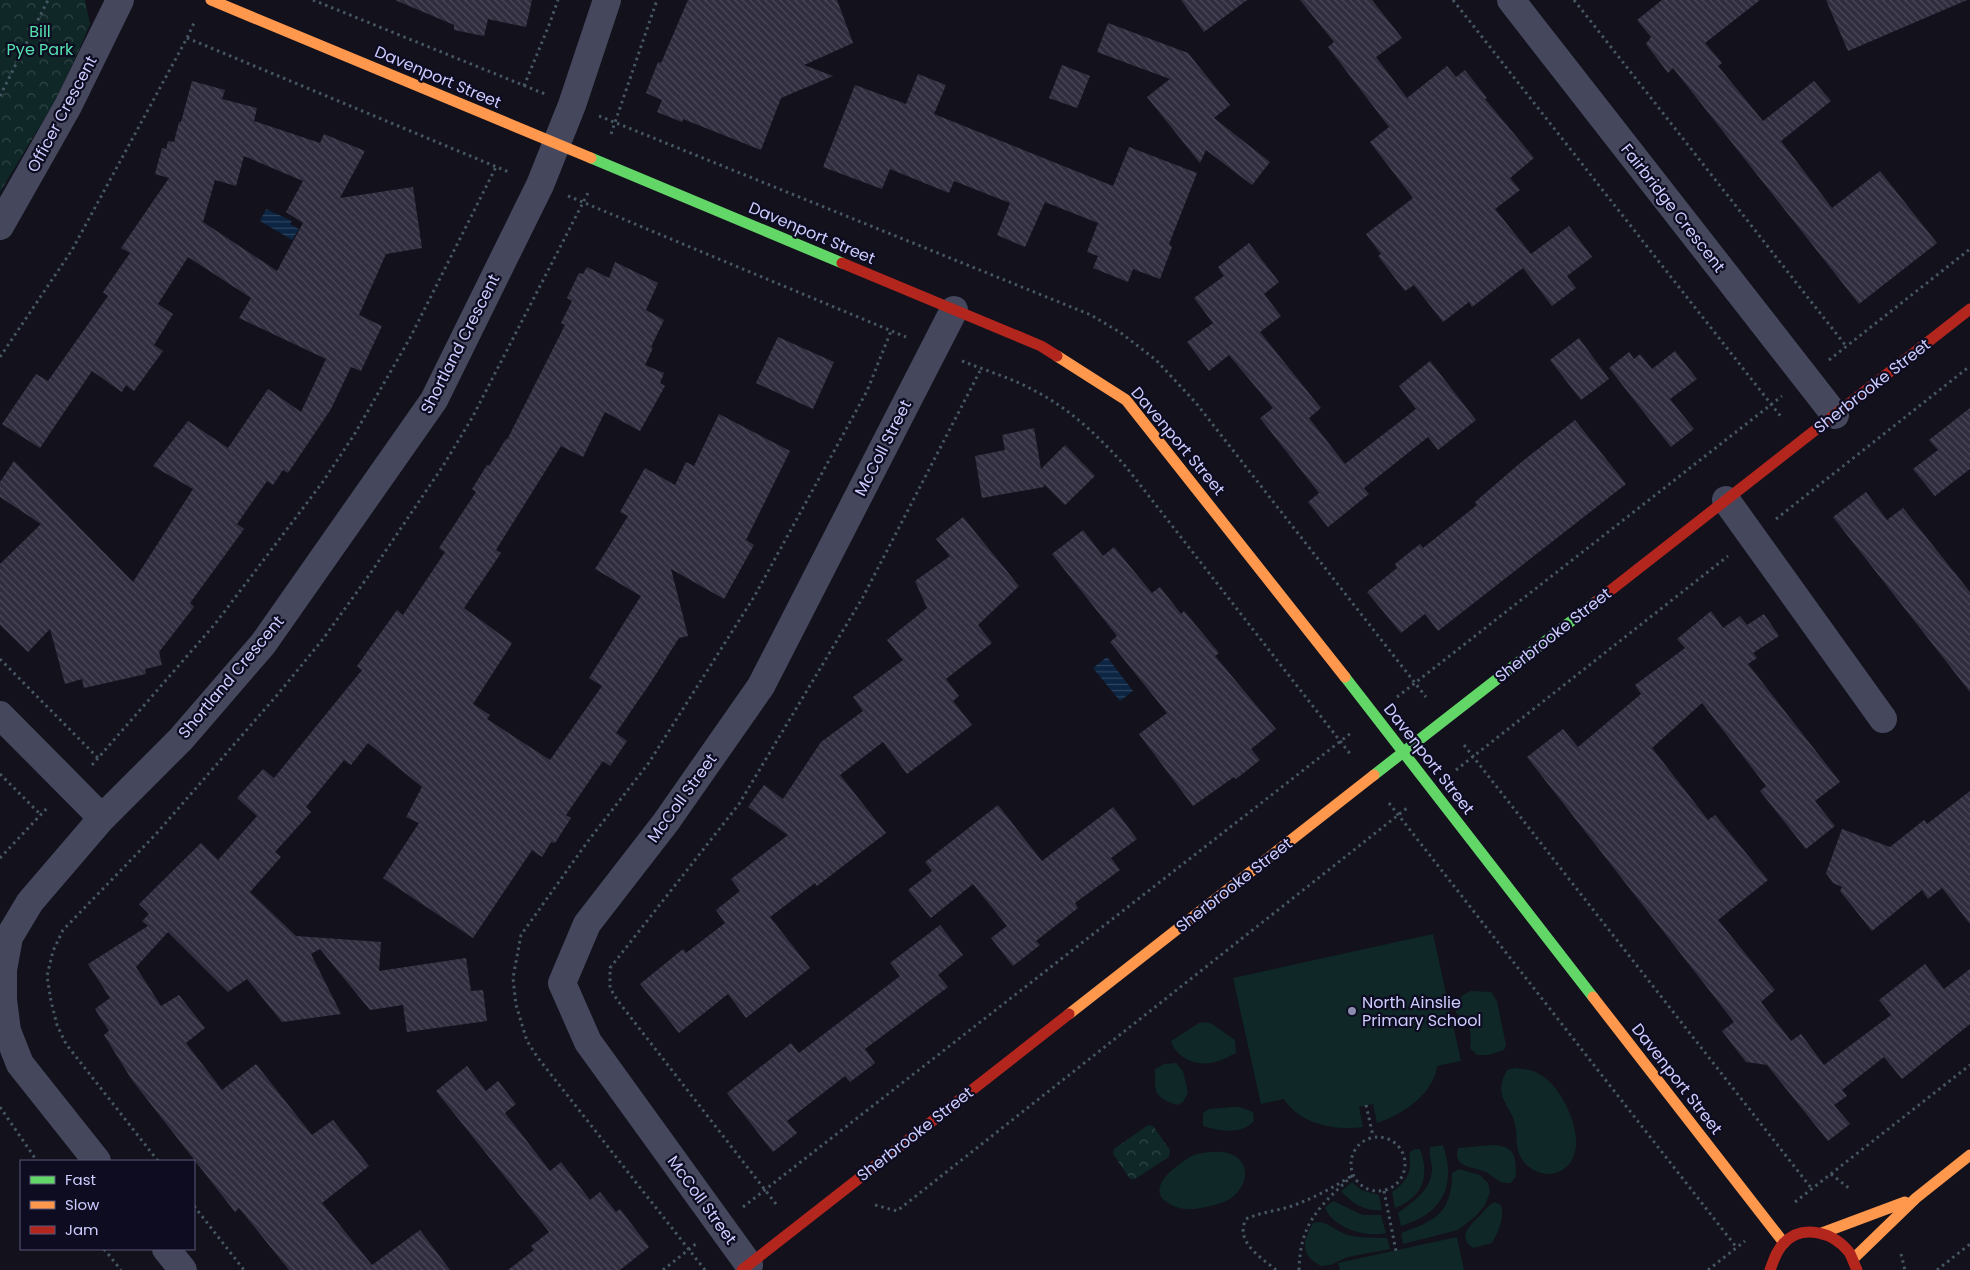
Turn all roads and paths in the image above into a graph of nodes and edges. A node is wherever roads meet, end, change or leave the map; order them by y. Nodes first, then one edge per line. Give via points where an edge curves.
1 (48, 0) edge
2 (120, 0) edge
3 (211, 0) edge
4 (313, 0) edge
5 (558, 0) edge
6 (607, 0) edge
7 (657, 0) edge
8 (1453, 0) edge
9 (1511, 0) edge
10 (1574, 0) edge
11 (0, 96) edge
12 (556, 144) junction
13 (0, 226) edge
14 (1970, 249) edge
15 (954, 310) junction
16 (1970, 310) edge
17 (1846, 346) junction
18 (933, 349) junction
19 (0, 358) edge
20 (1970, 366) edge
21 (982, 369) junction
22 (1806, 378) junction
23 (1771, 405) junction
24 (1835, 415) junction
25 (1800, 442) junction
26 (1726, 500) junction
27 (1753, 537) junction
28 (0, 659) edge
29 (0, 715) edge
30 (1883, 719) dead end
31 (1404, 752) junction
32 (0, 774) edge
33 (102, 818) junction
34 (0, 858) edge
35 (1970, 1065) edge
36 (1366, 1105) dead end
37 (0, 1107) edge
38 (1373, 1136) junction
39 (1970, 1155) edge
40 (36, 1160) edge
41 (96, 1160) edge
42 (157, 1160) edge
43 (1831, 1174) dead end
44 (1353, 1176) junction
45 (1812, 1189) dead end
46 (1384, 1191) junction
47 (1916, 1198) junction
48 (870, 1205) dead end
49 (195, 1207) edge
50 (1822, 1233) junction
51 (1784, 1243) junction
52 (1970, 1244) edge
53 (1737, 1248) dead end
54 (105, 1250) edge
55 (167, 1250) edge
56 (1396, 1250) dead end
57 (1855, 1264) edge
58 (746, 1268) edge
59 (121, 1270) edge
60 (183, 1270) edge
61 (244, 1270) edge
62 (663, 1270) edge
63 (705, 1270) edge
64 (1276, 1270) edge
65 (1299, 1270) edge
66 (1770, 1270) edge
67 (1937, 1270) edge

1 - 11 path
2 - 13 street, Officer Crescent via 68,106
3 - 12 street, Davenport Street
4 - 5 path via 524,86
6 - 12 street
7 - 23 path via 615,123 1092,315 1121,333 1156,360 1196,403 1415,682
8 - 23 path
9 - 22 street, Fairbridge Crescent
10 - 17 path
12 - 15 street, Davenport Street
12 - 33 street, Shortland Crescent via 540,184 434,400 263,644 180,739
14 - 17 path
15 - 18 street, McColl Street
15 - 31 street, Davenport Street via 1041,346 1126,400
16 - 24 street, Sherbrooke Street
17 - 22 path
18 - 21 path
18 - 42 path via 584,203 444,466 372,571 278,694 156,834 63,930 53,951 47,976 57,1025 66,1044
18 - 58 street, McColl Street via 761,686 666,822 587,924 562,983 588,1042
19 - 28 path via 72,250 187,38 496,166 410,338 322,483 216,624 99,759
20 - 27 path
21 - 21 path via 863,597 739,804 610,968 610,988 618,1001 764,1191 1340,741 1098,435 1037,391
22 - 23 path
22 - 24 street, Fairbridge Crescent
23 - 25 path
24 - 25 street, Sherbrooke Street
25 - 26 street, Sherbrooke Street
26 - 27 street
26 - 31 street, Sherbrooke Street
27 - 30 street
27 - 45 path via 1473,756
29 - 33 street
31 - 51 street, Davenport Street
31 - 58 street, Sherbrooke Street
32 - 34 path via 40,814
33 - 41 street, Shortland Crescent via 30,902 10,937 3,970 2,1000 7,1031 20,1064
35 - 43 path
36 - 38 path
37 - 40 path
38 - 44 path via 1356,1147 1350,1166
38 - 46 path via 1385,1137 1396,1143 1406,1164 1403,1177
39 - 47 street
44 - 46 path via 1366,1189
44 - 64 path via 1291,1206 1246,1220 1243,1230 1246,1242
44 - 65 path via 1332,1194 1309,1222 1301,1244
46 - 56 path
47 - 50 street
47 - 57 street
48 - 53 path via 897,1211 1398,815
49 - 61 path
50 - 51 street via 1802,1233
50 - 57 street via 1846,1247
51 - 66 street via 1776,1252
52 - 67 path
54 - 59 path
55 - 60 street
62 - 63 path via 689,1249

